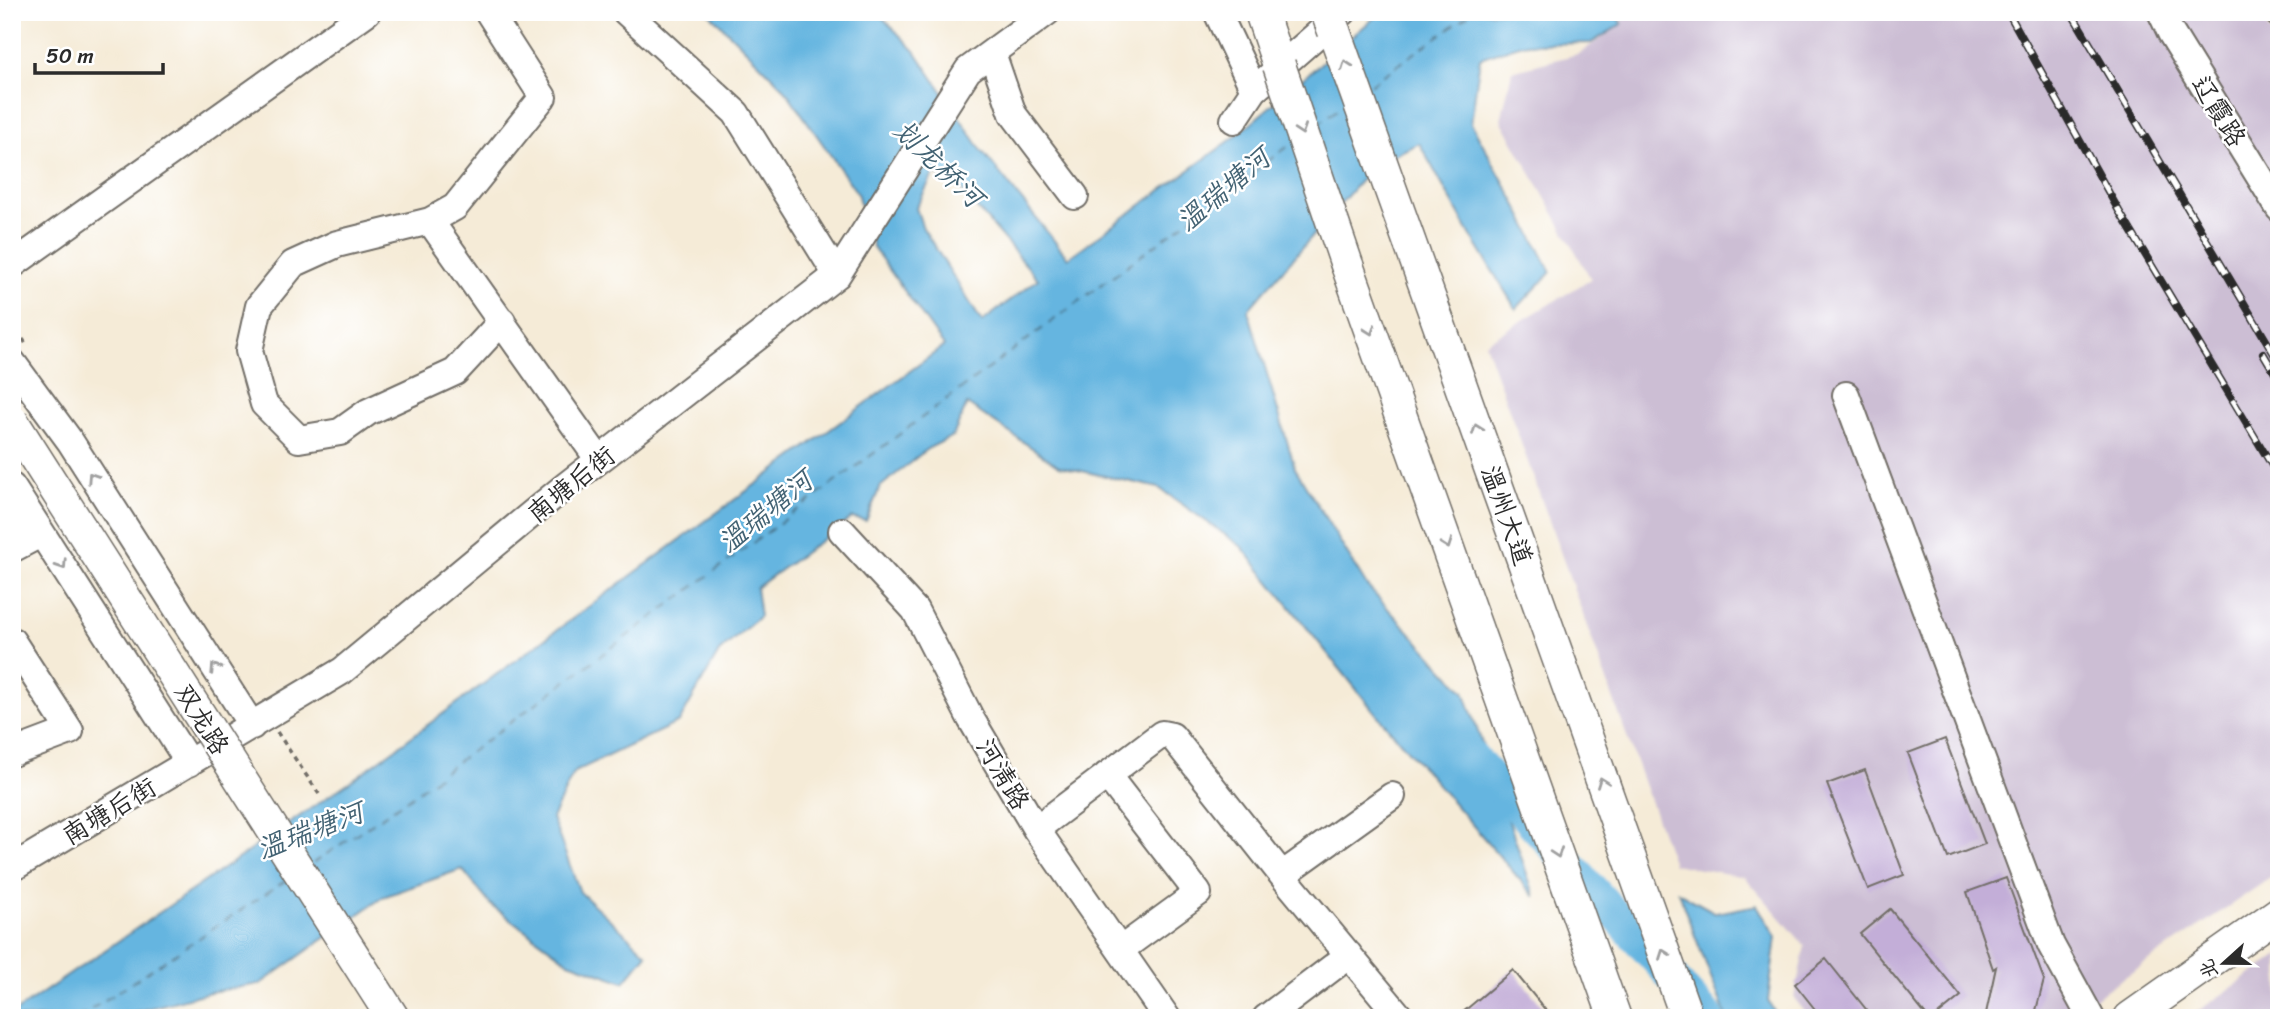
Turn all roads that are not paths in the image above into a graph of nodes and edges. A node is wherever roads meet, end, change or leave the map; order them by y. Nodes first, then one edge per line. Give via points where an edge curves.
1 (367, 12) edge
2 (626, 12) edge
3 (1047, 12) edge
4 (1217, 12) edge
5 (1261, 12) edge
6 (1327, 12) edge
7 (1343, 12) edge
8 (2161, 12) edge
9 (489, 13) edge
10 (992, 53) junction
11 (1254, 90) junction
12 (1234, 120) dead end
13 (1075, 196) dead end
14 (2279, 208) edge
15 (430, 221) junction
16 (12, 265) edge
17 (837, 275) junction
18 (502, 321) junction
19 (12, 362) edge
20 (1846, 396) dead end
21 (12, 421) edge
22 (599, 460) junction
23 (12, 487) edge
24 (12, 509) edge
25 (842, 531) dead end
26 (12, 549) edge
27 (12, 641) edge
28 (252, 726) junction
29 (12, 753) edge
30 (189, 764) junction
31 (1107, 775) junction
32 (1392, 796) dead end
33 (1036, 829) junction
34 (12, 868) edge
35 (1282, 874) junction
36 (2279, 914) edge
37 (1120, 950) junction
38 (1349, 955) junction
39 (1612, 1009) edge
40 (393, 1018) edge
41 (1167, 1018) edge
42 (1266, 1018) edge
43 (1401, 1018) edge
44 (1687, 1018) edge
45 (2091, 1018) edge
46 (2130, 1018) edge

1 - 16 street
2 - 17 street via 736,113
3 - 10 street, 南塘后街
4 - 11 street
5 -> 39 main road, bridge
44 -> 6 main road, 温州大道, bridge
7 - 11 street
8 - 14 street, 辽霞路
9 - 15 street via 543,97 455,207
10 - 13 street via 1013,114
10 - 17 street, 南塘后街 via 968,70
11 - 12 street
15 - 18 street
15 - 18 street via 337,244 293,264 259,306 249,351 264,404 299,439 340,432 368,412 454,372
17 - 22 street, 南塘后街
18 - 22 street
28 -> 19 street via 69,441
20 - 45 street via 2051,945
21 - 40 main road, 双龙路, bridge
22 - 28 street, 南塘后街 via 342,671
23 -> 30 street
24 - 26 street via 31,539
25 - 33 street, 河清路 via 915,610 971,719
27 - 29 street via 70,731
28 - 30 street, 南塘后街
30 - 34 street, 南塘后街
31 - 33 street
31 - 35 street via 1162,734 1172,736
31 - 37 street via 1198,893
32 - 35 street
33 - 37 street, 河清路
35 - 38 street
36 - 46 main road
37 - 41 street, 河清路
38 - 42 street
38 - 43 street

